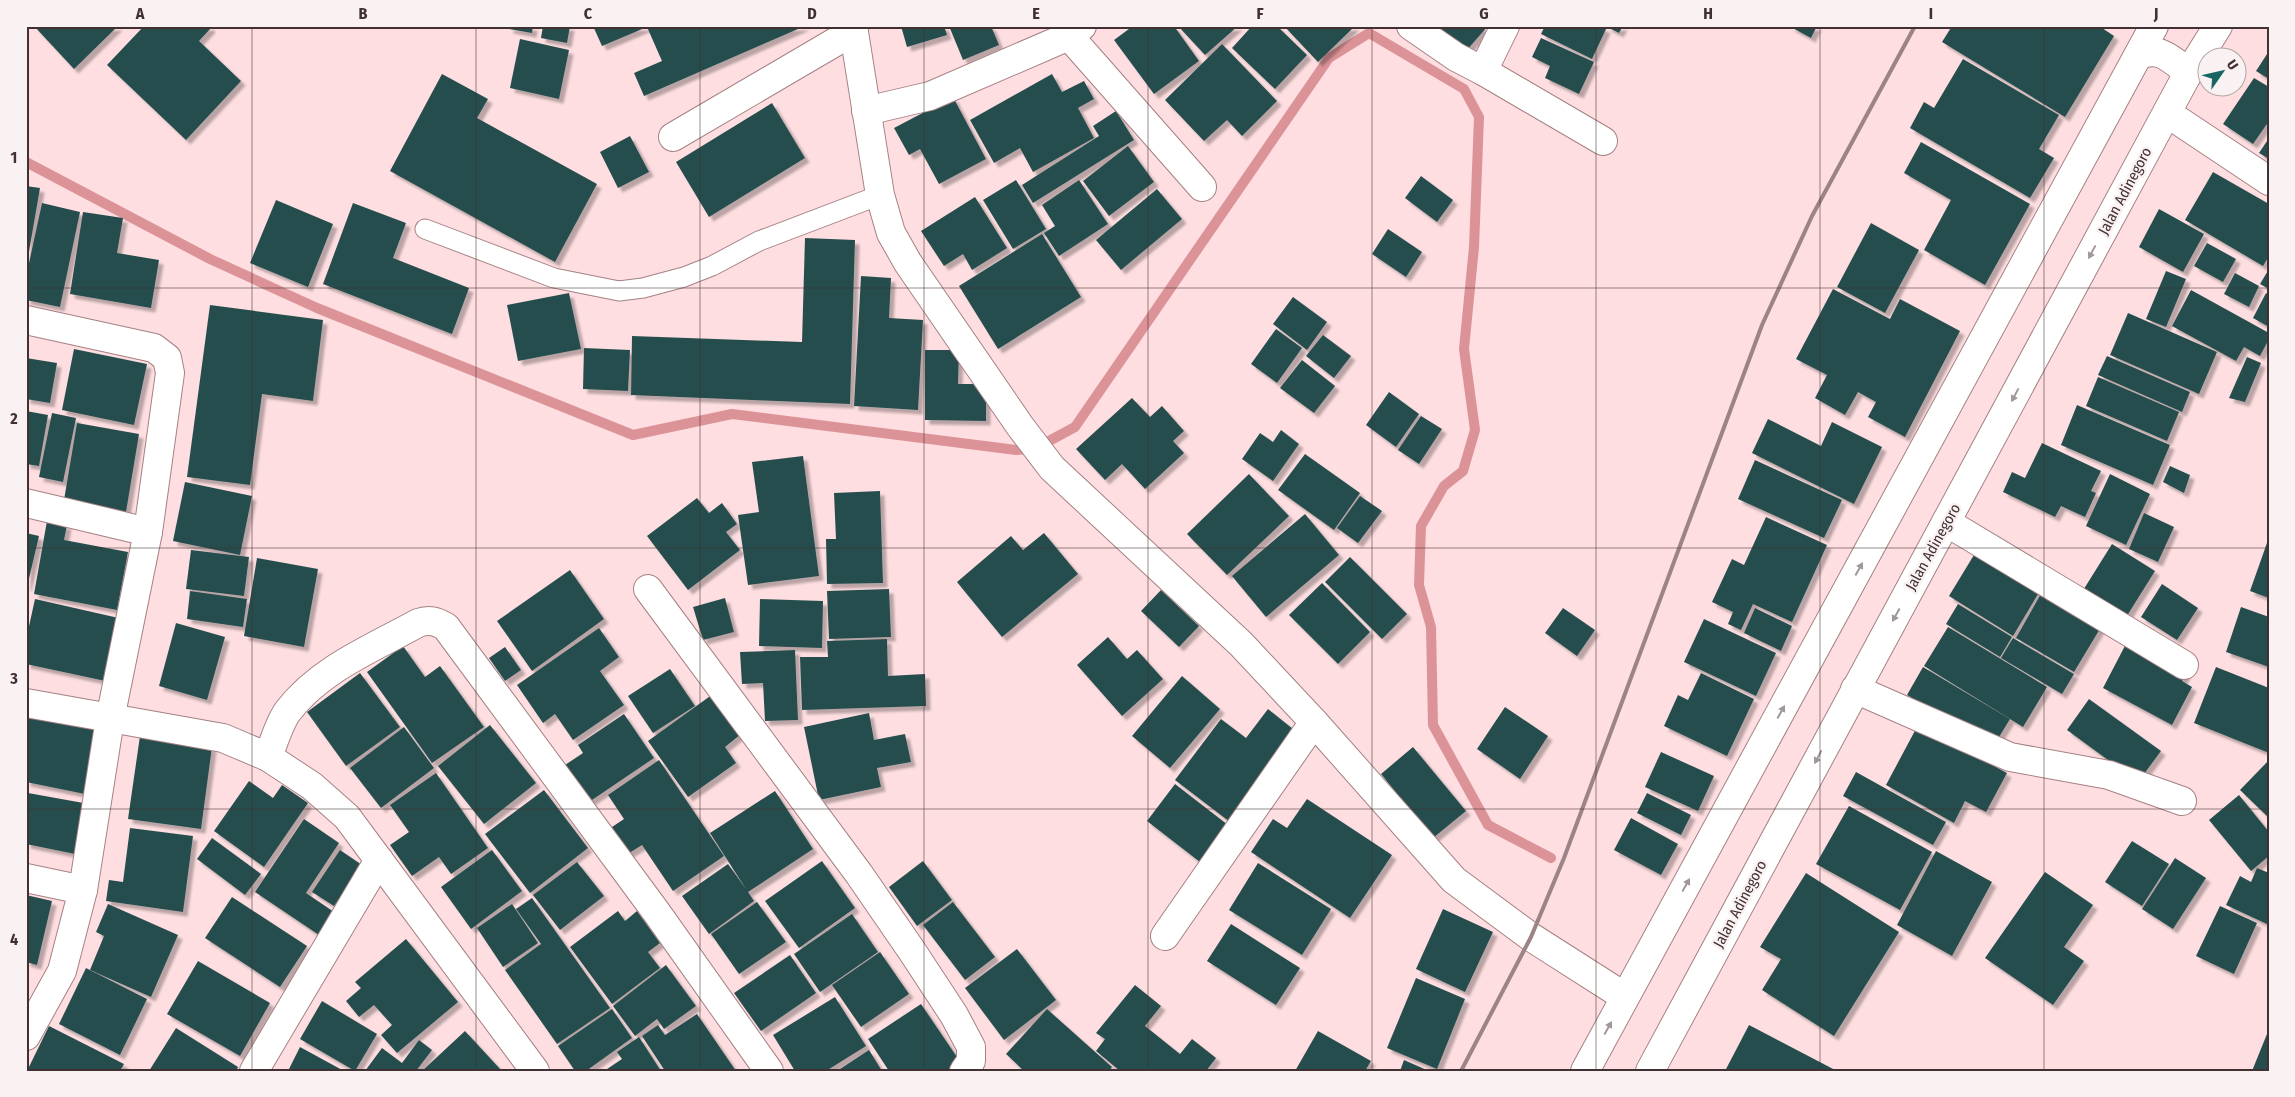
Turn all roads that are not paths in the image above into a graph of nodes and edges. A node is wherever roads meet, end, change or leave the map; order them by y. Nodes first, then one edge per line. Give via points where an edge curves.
1 (1411, 26) edge
2 (1505, 26) edge
3 (2154, 26) edge
4 (2218, 26) edge
5 (853, 28) edge
6 (1076, 31) edge
7 (2138, 56) junction
8 (1483, 71) junction
9 (2186, 77) junction
10 (866, 111) junction
11 (2167, 113) junction
12 (673, 137) dead end
13 (1602, 141) dead end
14 (2269, 181) edge
15 (1202, 187) dead end
16 (880, 195) junction
17 (424, 229) dead end
18 (26, 320) edge
19 (26, 503) edge
20 (1946, 522) junction
21 (148, 532) junction
22 (648, 589) dead end
23 (2184, 665) dead end
24 (1855, 689) junction
25 (26, 703) edge
26 (110, 719) junction
27 (1314, 722) junction
28 (268, 757) junction
29 (2182, 801) dead end
30 (379, 860) junction
31 (26, 878) edge
32 (83, 890) junction
33 (1165, 936) dead end
34 (1626, 997) junction
35 (26, 1036) edge
36 (534, 1070) edge
37 (254, 1071) edge
38 (769, 1071) edge
39 (964, 1071) edge
40 (1585, 1071) edge
41 (1650, 1071) edge

1 - 8 main road
2 - 8 main road
3 - 7 main road
4 - 9 main road, Jalan Adinegoro
5 - 10 main road
5 - 12 main road
6 - 10 main road via 930,96
6 - 15 main road
7 - 9 main road via 2148,51 2158,52 2183,68
34 -> 7 main road
8 - 13 main road
9 - 11 main road, Jalan Adinegoro
10 - 16 main road
11 - 14 main road
11 -> 20 main road, Jalan Adinegoro
16 - 17 lane via 760,241 684,277 619,291 554,278
16 - 27 main road via 891,233 908,264 1052,468 1242,644
18 - 21 main road via 154,348 167,358 170,373
19 - 21 main road
20 - 23 main road
20 -> 24 main road, Jalan Adinegoro
21 - 26 main road
22 - 39 main road via 859,874 954,1015 971,1047 971,1061
24 - 29 main road via 2010,757 2109,775
24 -> 41 main road, Jalan Adinegoro
25 - 26 main road
26 - 28 main road via 223,738
26 - 32 main road
27 - 33 main road
27 - 34 main road via 1454,880 1530,937
28 - 30 main road via 312,786 347,817
28 - 38 main road via 287,713 309,687 341,665 418,623 436,621 446,627 657,912
30 - 36 main road
30 - 37 main road
31 - 32 main road
32 - 35 main road via 62,971
40 -> 34 main road

